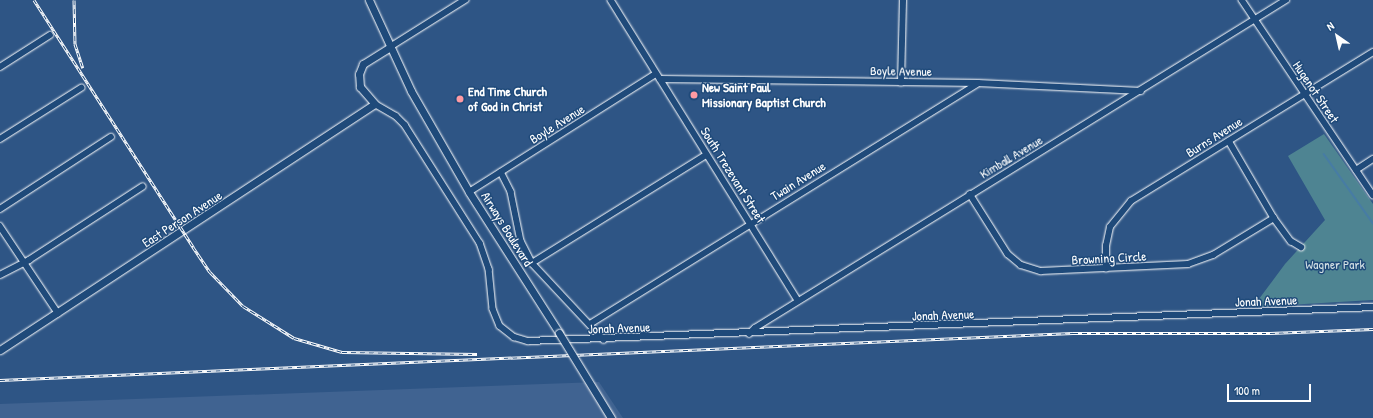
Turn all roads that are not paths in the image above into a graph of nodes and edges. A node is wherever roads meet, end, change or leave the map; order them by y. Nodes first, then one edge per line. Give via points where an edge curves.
1 (369, 0) edge
2 (465, 0) edge
3 (611, 0) edge
4 (903, 0) edge
5 (1242, 0) edge
6 (1286, 0) edge
7 (1255, 19) junction
8 (50, 35) dead end
9 (390, 47) junction
10 (1373, 52) edge
11 (0, 67) edge
12 (658, 76) junction
13 (901, 82) junction
14 (978, 83) junction
15 (81, 88) dead end
16 (1141, 90) junction
17 (1304, 95) junction
18 (375, 104) junction
19 (111, 137) dead end
20 (0, 139) edge
21 (1229, 141) junction
22 (706, 155) junction
23 (1373, 159) edge
24 (1356, 170) junction
25 (501, 172) junction
26 (142, 188) dead end
27 (469, 192) junction
28 (970, 194) junction
29 (1373, 196) edge
30 (0, 209) edge
31 (1274, 218) junction
32 (750, 224) junction
33 (0, 226) edge
34 (1301, 247) dead end
35 (23, 262) junction
36 (532, 264) junction
37 (1106, 269) junction
38 (0, 274) edge
39 (798, 301) junction
40 (1373, 307) edge
41 (58, 313) junction
42 (590, 324) junction
43 (749, 334) junction
44 (604, 340) junction
45 (0, 350) edge
46 (612, 418) edge

1 - 9 main road, Airways Boulevard
2 - 9 street
3 - 12 street, South Trezevant Street
4 - 13 street
5 - 7 street, Hugenot Street
6 - 7 street, Kimball Avenue
7 - 16 street, Kimball Avenue
7 - 17 street, Hugenot Street
8 - 11 street
9 - 18 main road via 363,64 359,74 360,87
9 - 27 main road, Airways Boulevard via 410,90
10 - 17 street, Burns Avenue
12 - 13 street, Boyle Avenue
12 - 22 street, South Trezevant Street
12 - 25 street, Boyle Avenue
13 - 14 street, Boyle Avenue
14 - 16 street, Boyle Avenue
14 - 32 street, Twain Avenue
15 - 20 street
16 - 28 street, Kimball Avenue
17 - 21 street, Burns Avenue
17 - 24 street, Hugenot Street
18 - 41 main road, East Person Avenue
18 - 44 street, Jonah Avenue via 396,116 405,125 480,243 488,269 492,309 500,326 514,337 528,341
19 - 30 street
21 - 31 street
21 - 37 street, Burns Avenue via 1131,201 1119,213 1107,236
22 - 32 street, South Trezevant Street
22 - 36 street
23 - 24 street
24 - 29 street, Hugenot Street
25 - 27 street, Boyle Avenue
25 - 36 street, Airways Boulevard via 511,192 521,241
26 - 35 street
27 - 46 main road, Airways Boulevard, bridge
28 - 37 street, Browning Circle via 1002,247 1021,265 1049,272
28 - 39 street, Kimball Avenue
31 - 34 street via 1291,241
31 - 37 street, Browning Circle via 1197,262
32 - 39 street, South Trezevant Street
32 - 42 street, Twain Avenue
33 - 35 street
35 - 38 street
35 - 41 street
36 - 42 street, Airways Boulevard
39 - 43 street, Kimball Avenue
40 - 43 street, Jonah Avenue
41 - 45 main road, East Person Avenue
42 - 44 street, Airways Boulevard
43 - 44 street, Jonah Avenue

